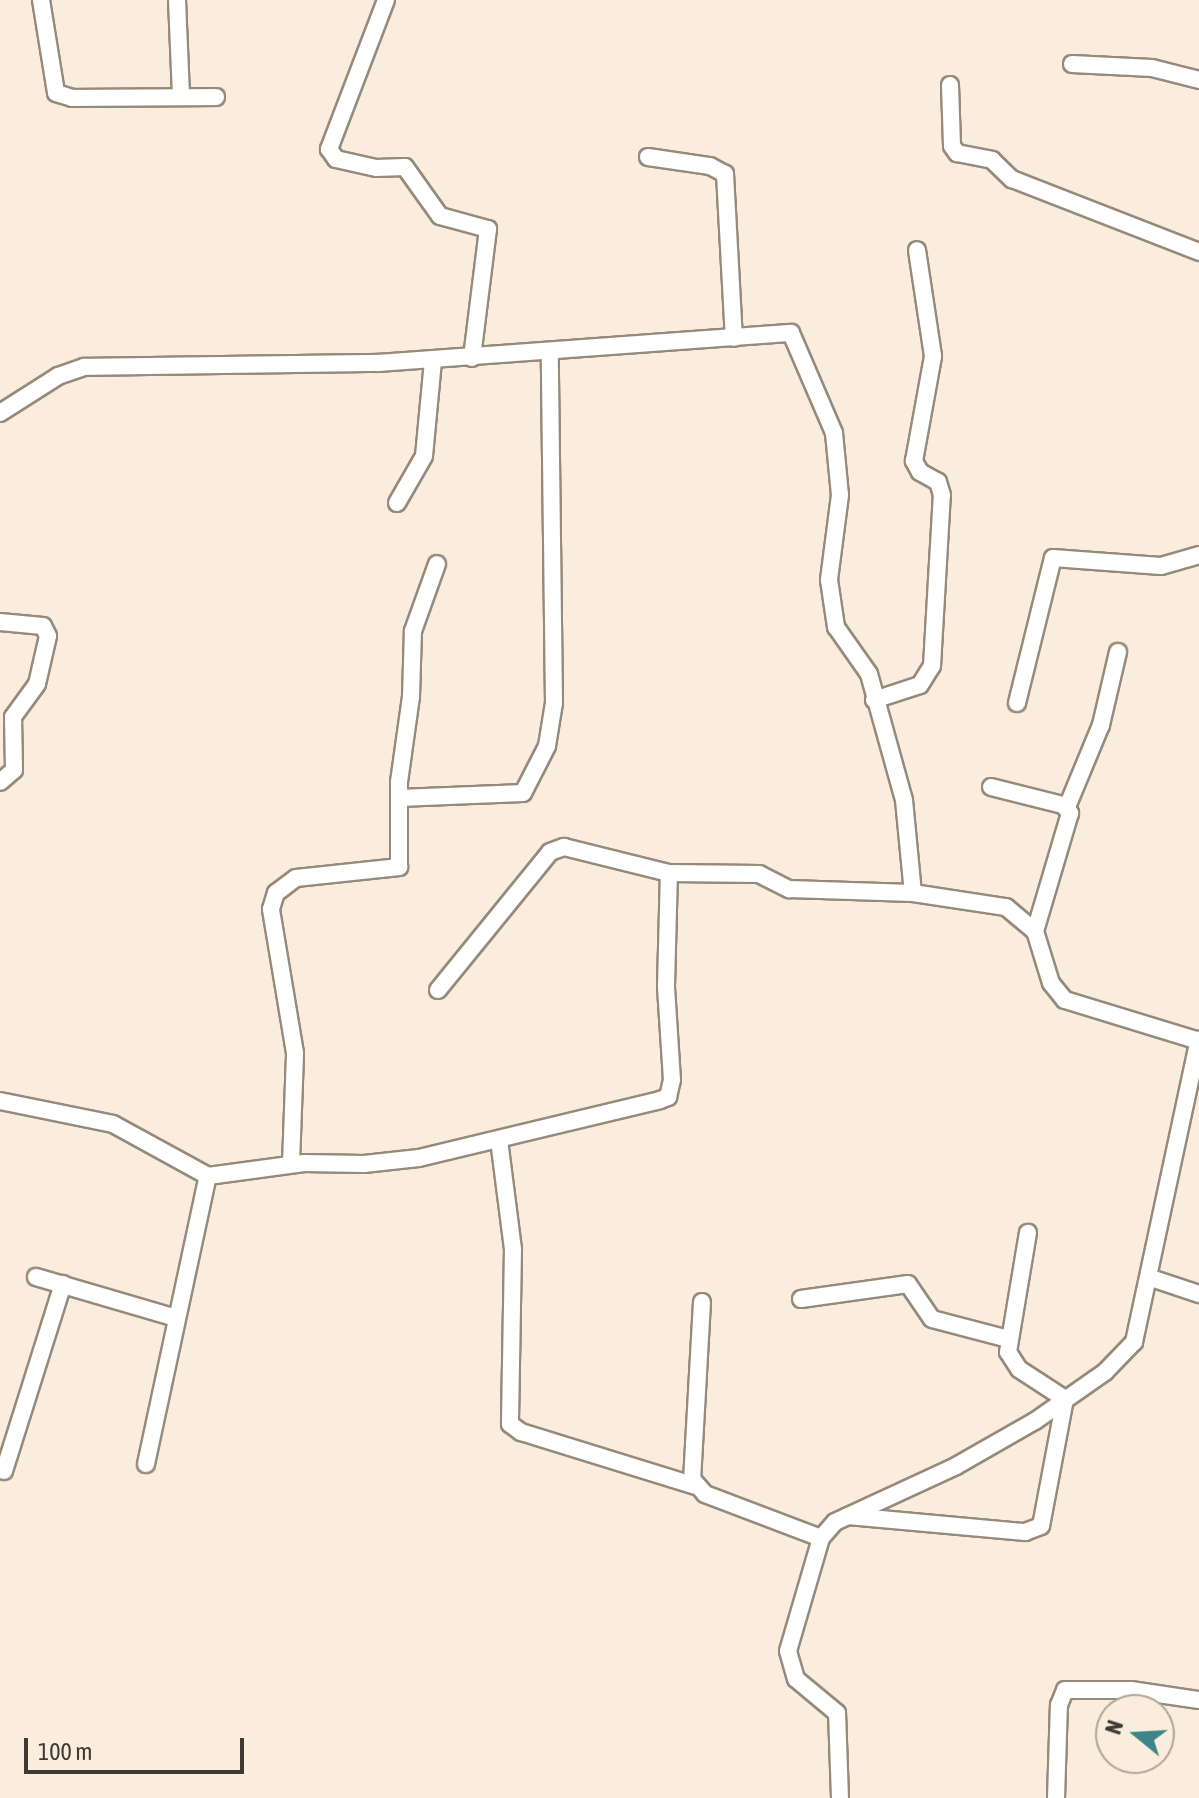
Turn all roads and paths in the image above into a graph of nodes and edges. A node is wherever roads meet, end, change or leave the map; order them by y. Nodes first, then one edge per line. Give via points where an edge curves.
1 (41, 0) edge
2 (177, 0) edge
3 (386, 0) edge
4 (1072, 64) dead end
5 (1199, 80) edge
6 (950, 85) dead end
7 (181, 97) junction
8 (216, 97) dead end
9 (648, 157) dead end
10 (917, 250) dead end
11 (1199, 252) edge
12 (734, 338) junction
13 (550, 354) junction
14 (472, 358) junction
15 (433, 360) junction
16 (0, 413) edge
17 (397, 503) dead end
18 (1199, 555) edge
19 (437, 564) dead end
20 (0, 622) edge
21 (1118, 652) dead end
22 (874, 700) junction
23 (1017, 703) dead end
24 (0, 782) edge
25 (991, 787) dead end
26 (399, 798) junction
27 (1067, 807) junction
28 (669, 873) junction
29 (913, 893) junction
30 (1035, 931) junction
31 (438, 990) dead end
32 (1199, 1040) edge
33 (0, 1101) edge
34 (499, 1140) junction
35 (291, 1164) junction
36 (208, 1176) junction
37 (1028, 1233) dead end
38 (36, 1277) dead end
39 (1151, 1278) junction
40 (63, 1284) junction
41 (1199, 1294) edge
42 (801, 1299) dead end
43 (702, 1302) dead end
44 (176, 1318) junction
45 (1008, 1339) junction
46 (1065, 1399) junction
47 (146, 1464) dead end
48 (4, 1471) dead end
49 (695, 1486) junction
50 (847, 1516) junction
51 (821, 1538) junction
52 (1199, 1700) edge
53 (840, 1798) edge
54 (1056, 1798) edge

1 - 7 street via 56,93 72,98
2 - 7 street
3 - 14 street via 329,149 336,159 376,168 405,167 440,216 488,229
4 - 5 street via 1152,68
6 - 11 street via 952,146 957,153 992,160 1012,179
7 - 8 street
9 - 12 street via 710,166 725,174
10 - 22 street via 933,356 914,461 920,472 938,482 942,495 932,666 920,685
12 - 13 street
12 - 22 street via 795,335 834,433 840,495 830,589 839,635 863,660
13 - 14 street
13 - 26 street via 554,703 547,746 523,793
14 - 15 street
15 - 16 street via 84,367 58,376
15 - 17 street via 424,456
18 - 23 street via 1161,566 1053,558
19 - 26 street via 413,631
20 - 24 street via 43,626 48,636 37,684 13,717 14,770
21 - 27 street via 1101,725
22 - 29 street via 904,800
25 - 27 street
26 - 35 street via 399,867 296,878 276,893 271,909 295,1053
27 - 30 street via 1068,821
28 - 29 street via 759,874 798,890
28 - 31 street via 556,848
28 - 34 street via 668,1097
29 - 30 street via 1006,907
30 - 32 street via 1051,983 1065,1000
32 - 39 street
33 - 36 street via 113,1124
34 - 35 street via 386,1162
34 - 49 street via 513,1249 510,1424 521,1432
35 - 36 street
36 - 44 street
37 - 45 street
38 - 40 street
39 - 41 street
39 - 46 street via 1134,1342 1105,1372
40 - 44 street
40 - 48 street
42 - 45 street via 908,1284 932,1319
43 - 49 street via 691,1472
44 - 47 street
45 - 46 street via 1014,1364
46 - 50 street via 981,1452
46 - 50 street via 1047,1508 1036,1529
49 - 51 street
50 - 51 street
51 - 53 street via 788,1651 796,1679 837,1713
52 - 54 street via 1131,1690 1065,1690 1059,1705

